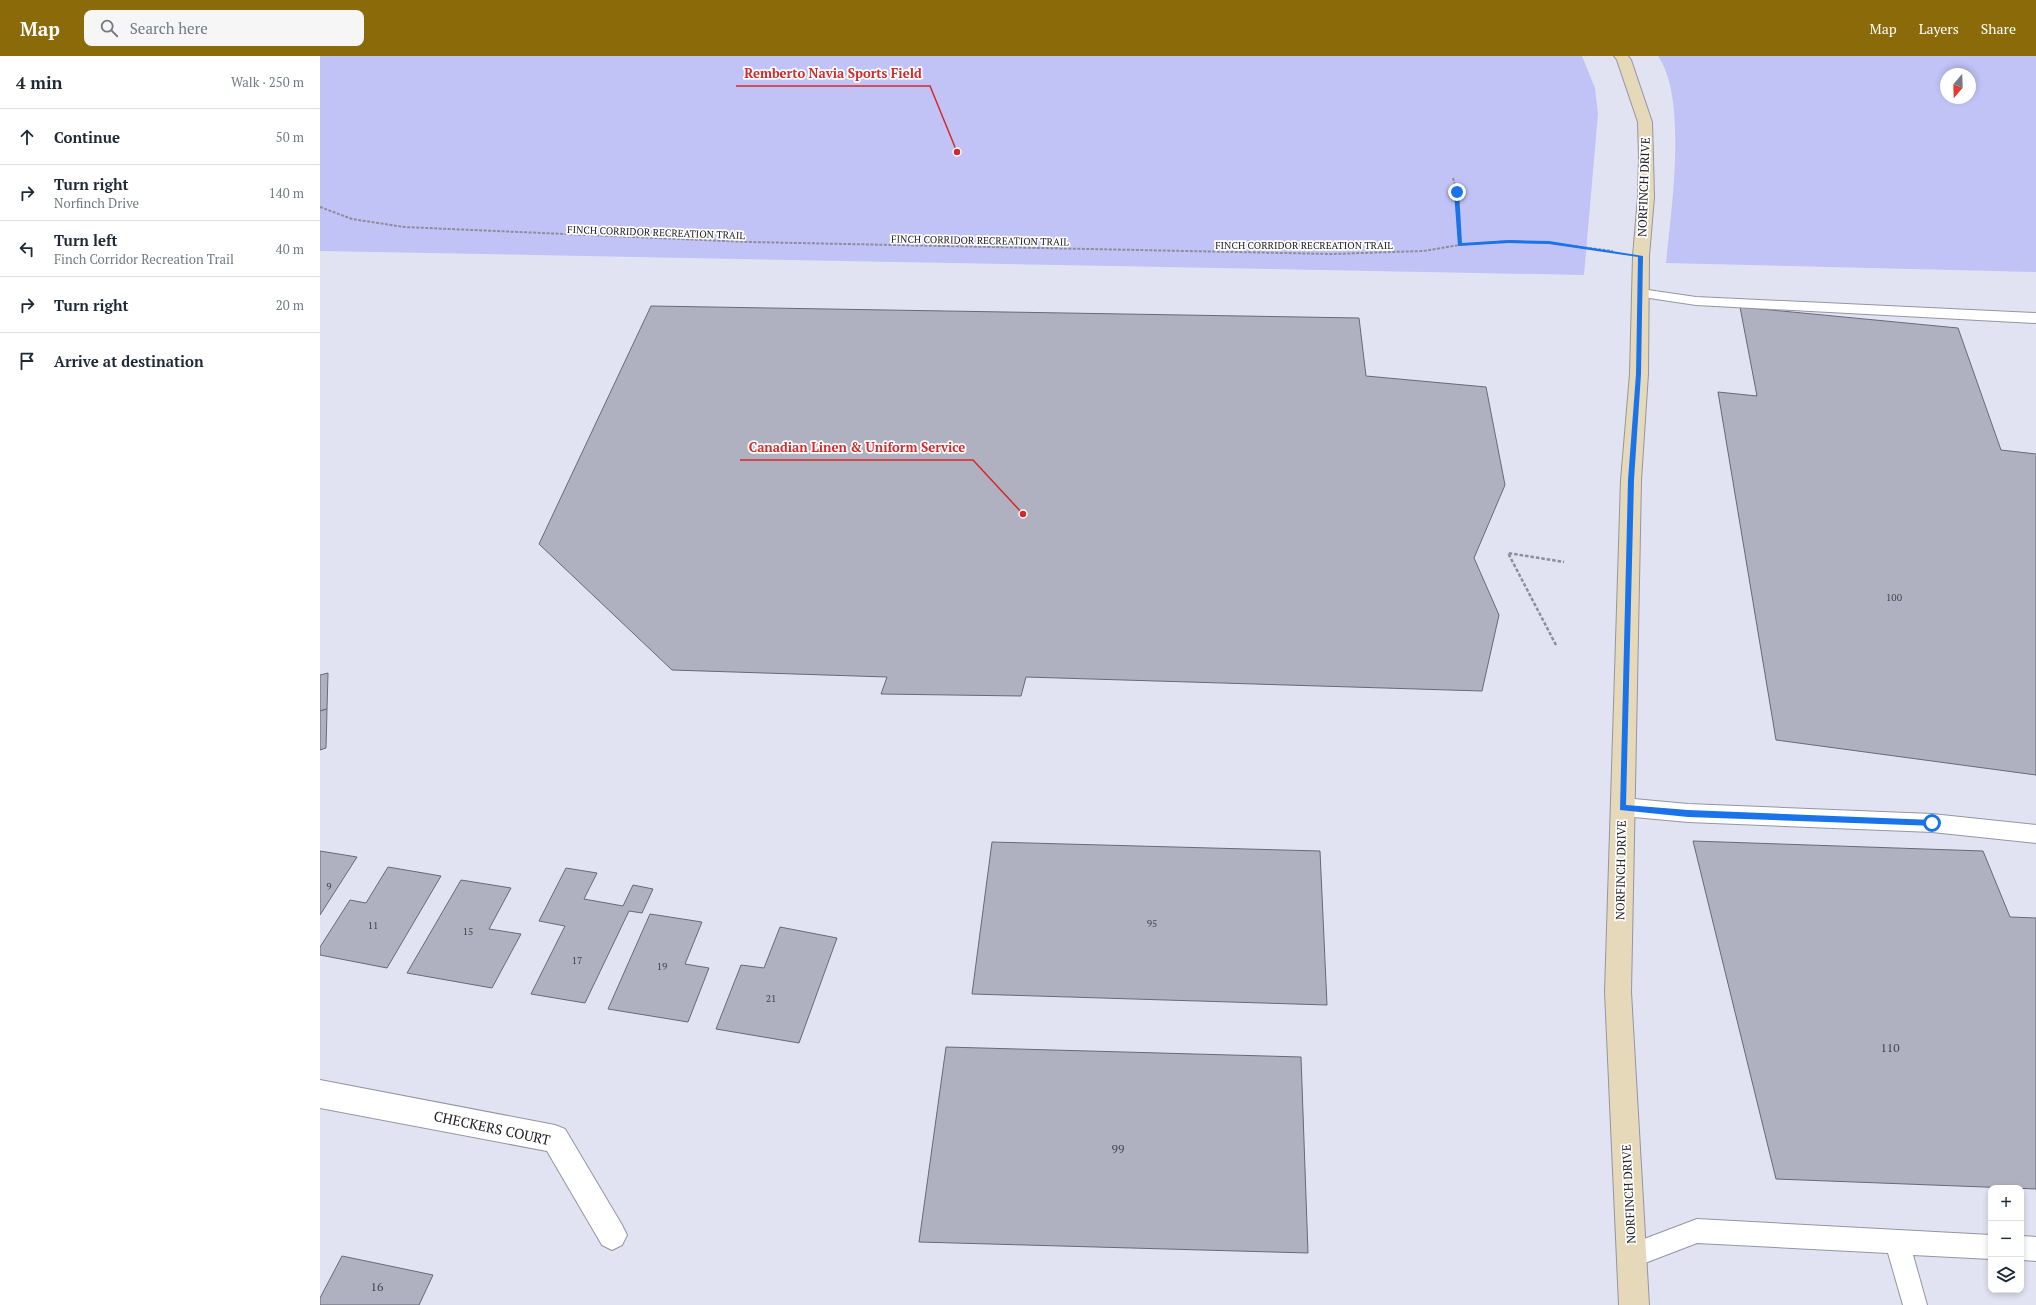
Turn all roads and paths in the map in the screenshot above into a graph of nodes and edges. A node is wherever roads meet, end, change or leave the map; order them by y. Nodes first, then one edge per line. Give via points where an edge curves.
1 (1621, 56) edge
2 (1453, 178) dead end
3 (320, 207) edge
4 (1460, 245) junction
5 (1641, 256) junction
6 (1641, 293) junction
7 (2036, 318) edge
8 (1564, 562) dead end
9 (1556, 645) dead end
10 (1623, 807) junction
11 (2036, 834) edge
12 (320, 1094) edge
13 (612, 1235) dead end
14 (1897, 1242) junction
15 (1988, 1247) edge
16 (2024, 1248) edge
17 (2036, 1249) edge
18 (1632, 1256) junction
19 (1634, 1305) edge
20 (1915, 1305) edge

1 - 5 street, NORFINCH DRIVE via 1645,122 1646,197
2 - 4 path via 1457,192
3 - 4 path, FINCH CORRIDOR RECREATION TRAIL via 352,219 404,227 749,242 1332,254 1423,251
4 - 5 path, FINCH CORRIDOR RECREATION TRAIL via 1509,241 1549,242
5 - 6 street, NORFINCH DRIVE
6 - 7 lane via 1696,301
6 - 10 street, NORFINCH DRIVE via 1639,374 1631,480
8 - 9 path via 1508,553
10 - 11 lane via 1688,813 1932,823
10 - 18 street, NORFINCH DRIVE via 1618,992
12 - 13 street, CHECKERS COURT via 555,1139
14 - 15 lane
14 - 18 lane via 1696,1231
14 - 20 lane
16 - 17 lane
18 - 19 street, NORFINCH DRIVE

